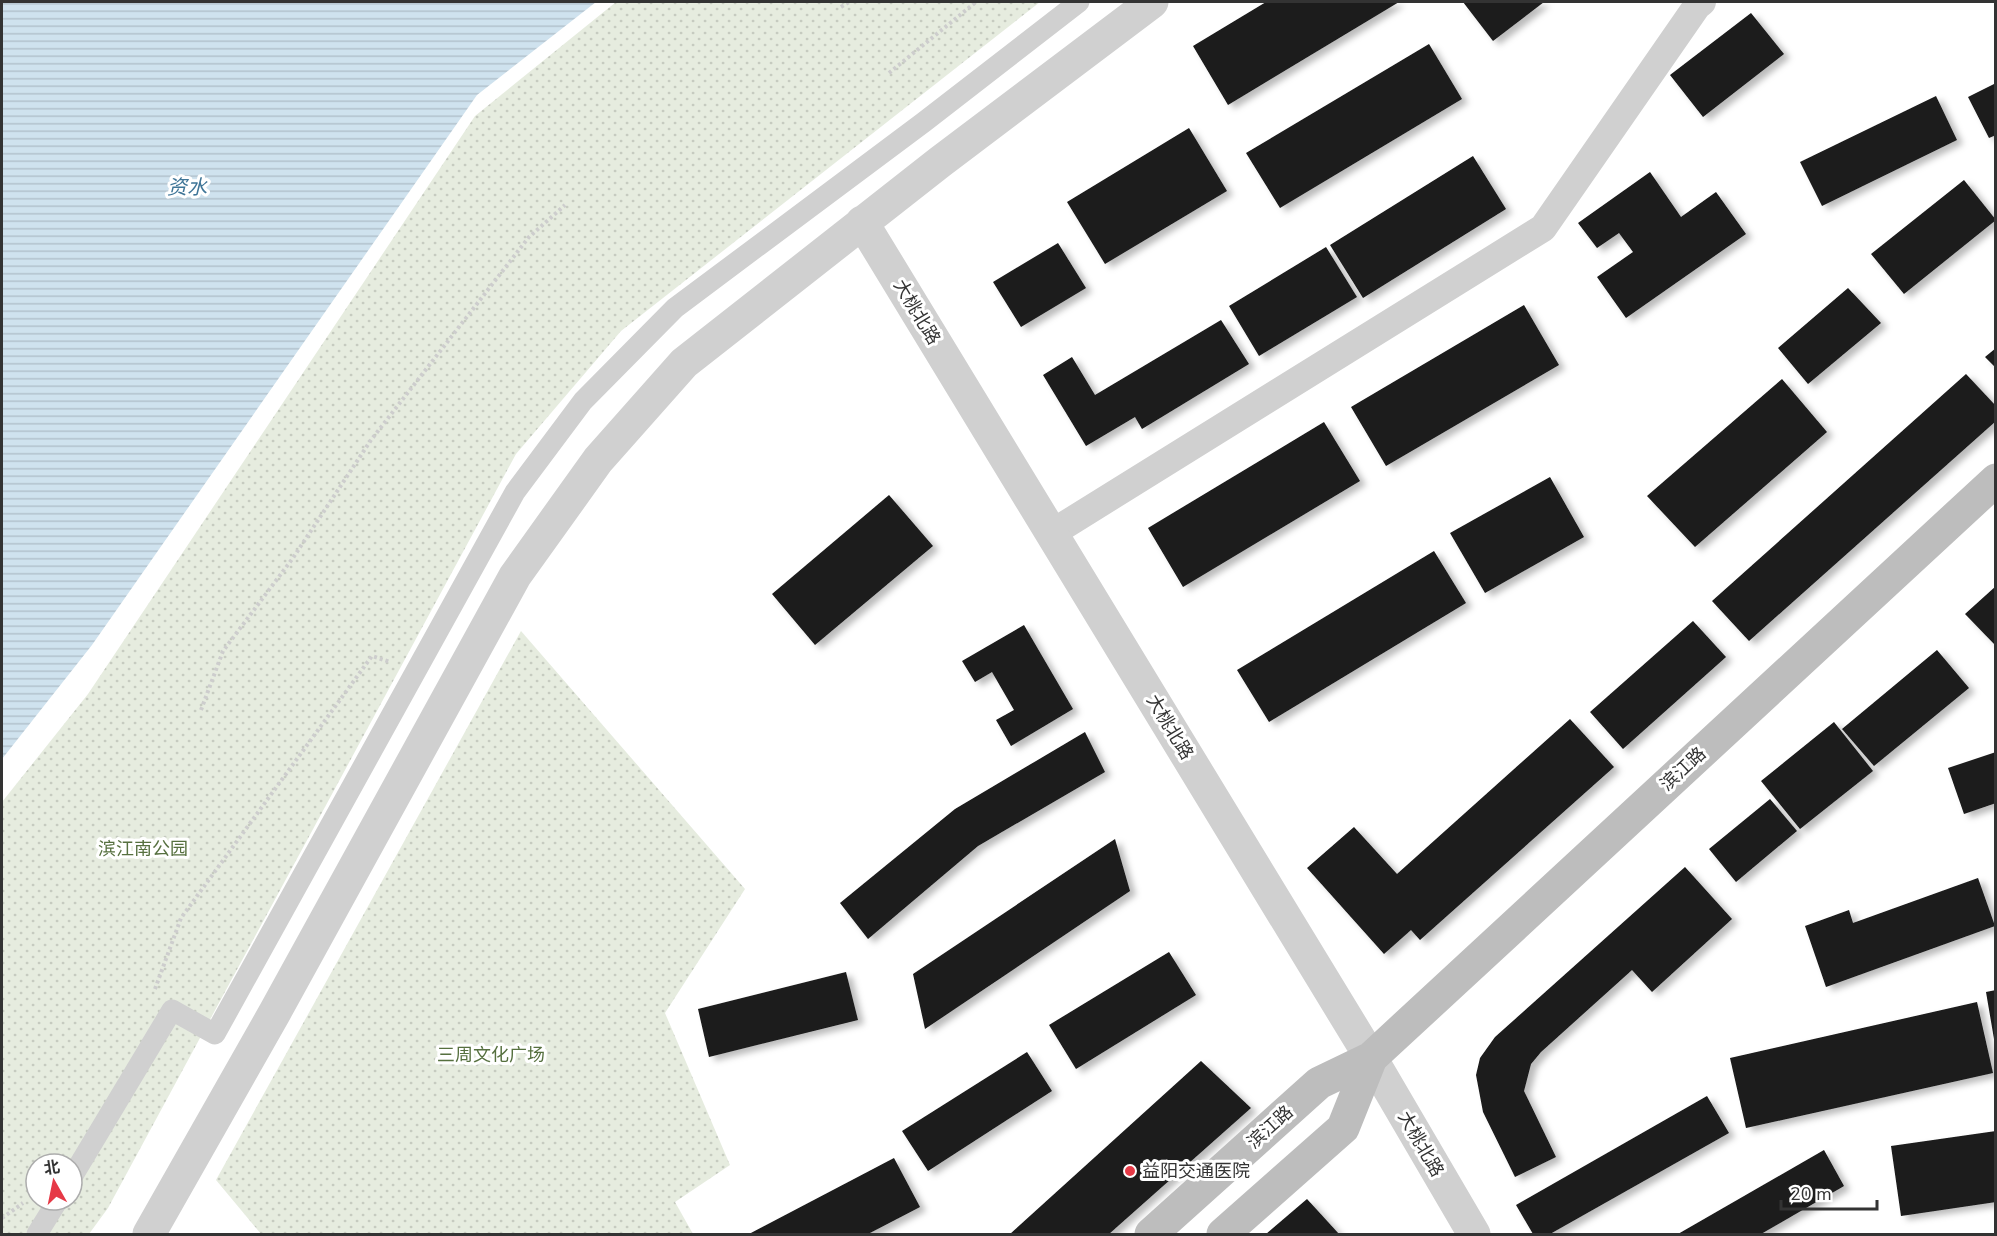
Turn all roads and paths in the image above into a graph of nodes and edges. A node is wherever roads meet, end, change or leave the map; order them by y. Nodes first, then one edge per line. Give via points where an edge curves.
1 (849, 2) edge
2 (976, 2) edge
3 (1078, 2) edge
4 (1152, 2) edge
5 (1702, 2) edge
6 (841, 7) dead end
7 (889, 73) dead end
8 (565, 205) dead end
9 (862, 222) junction
10 (1995, 480) edge
11 (1052, 533) junction
12 (418, 669) junction
13 (201, 710) dead end
14 (153, 994) dead end
15 (1371, 1058) junction
16 (84, 1157) edge
17 (24, 1202) edge
18 (51, 1212) edge
19 (2, 1218) edge
20 (37, 1234) edge
21 (149, 1234) edge
22 (1151, 1234) edge
23 (1223, 1234) edge
24 (1474, 1234) edge

1 - 6 path
2 - 7 path
3 - 12 street via 675,308 641,342 583,401 515,492
4 - 9 street
5 - 11 street via 1543,228
8 - 13 path via 529,237 371,440 293,558 224,651
9 - 11 street, 大桃北路
9 - 21 street via 684,363 598,460 515,576
10 - 15 main road, 滨江路
11 - 15 street, 大桃北路
12 - 14 path via 372,657 181,918
12 - 16 street via 215,1034 172,1010
15 - 22 main road, 滨江路 via 1319,1083
15 - 23 main road, 滨江路 via 1343,1128
15 - 24 street, 大桃北路
17 - 19 path
18 - 20 street

